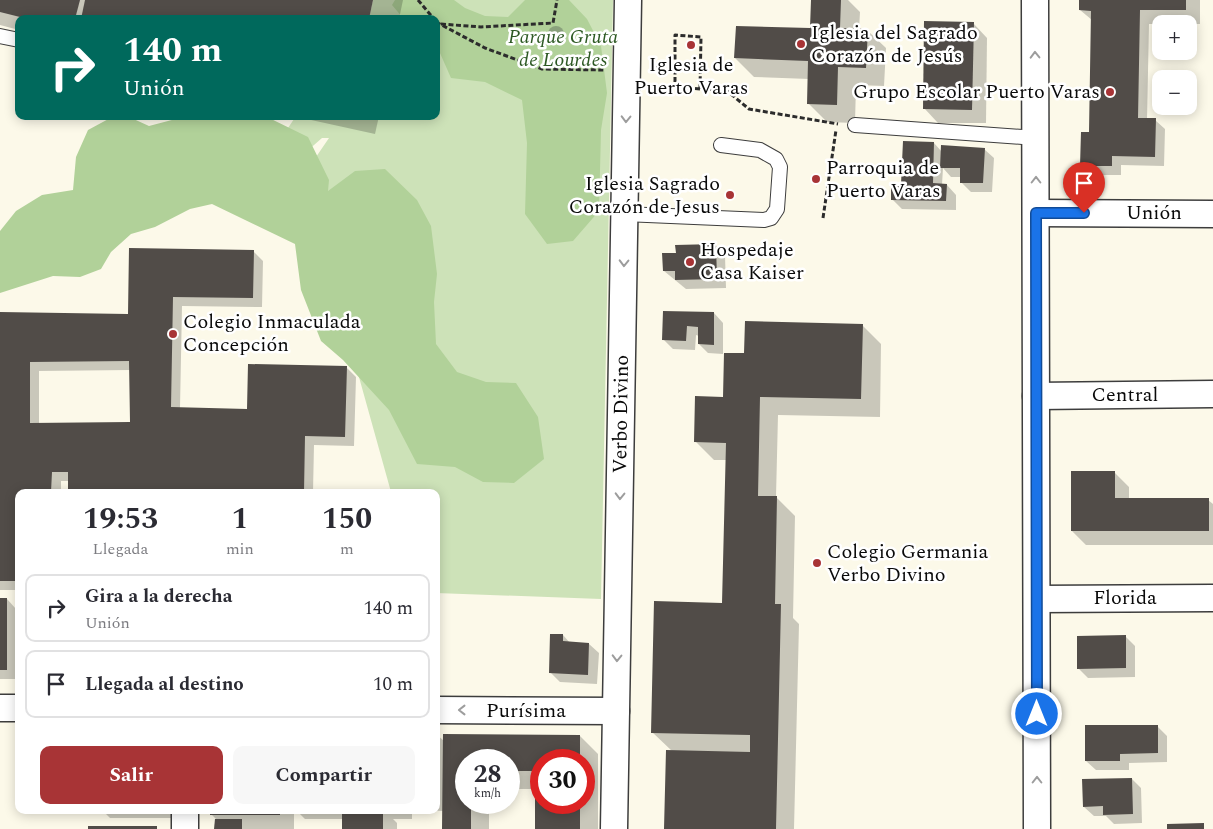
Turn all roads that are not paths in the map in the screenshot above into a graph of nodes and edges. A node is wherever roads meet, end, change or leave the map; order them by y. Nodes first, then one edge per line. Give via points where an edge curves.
1 (628, 0) edge
2 (1035, 0) edge
3 (0, 36) edge
4 (15, 39) edge
5 (856, 125) road end
6 (1036, 138) junction
7 (721, 145) dead end
8 (1036, 213) junction
9 (624, 214) junction
10 (1213, 214) edge
11 (1213, 394) edge
12 (1036, 396) junction
13 (1037, 598) junction
14 (1213, 598) edge
15 (0, 708) edge
16 (15, 708) edge
17 (440, 710) edge
18 (616, 712) junction
19 (185, 814) edge
20 (185, 829) edge
21 (614, 829) edge
22 (1037, 829) edge

1 -> 9 street, Verbo Divino
6 -> 2 street
3 - 4 lane
5 - 6 lane
8 -> 6 street
7 - 9 lane via 760,150 776,159 780,167 777,209 771,218
8 - 10 street, Unión
8 - 12 street
9 -> 18 street, Verbo Divino
11 - 12 street, Central
12 - 13 street
13 - 14 street, Florida
22 -> 13 street
15 - 16 street
18 -> 17 street, Purísima
18 - 21 street, Verbo Divino
19 - 20 street

